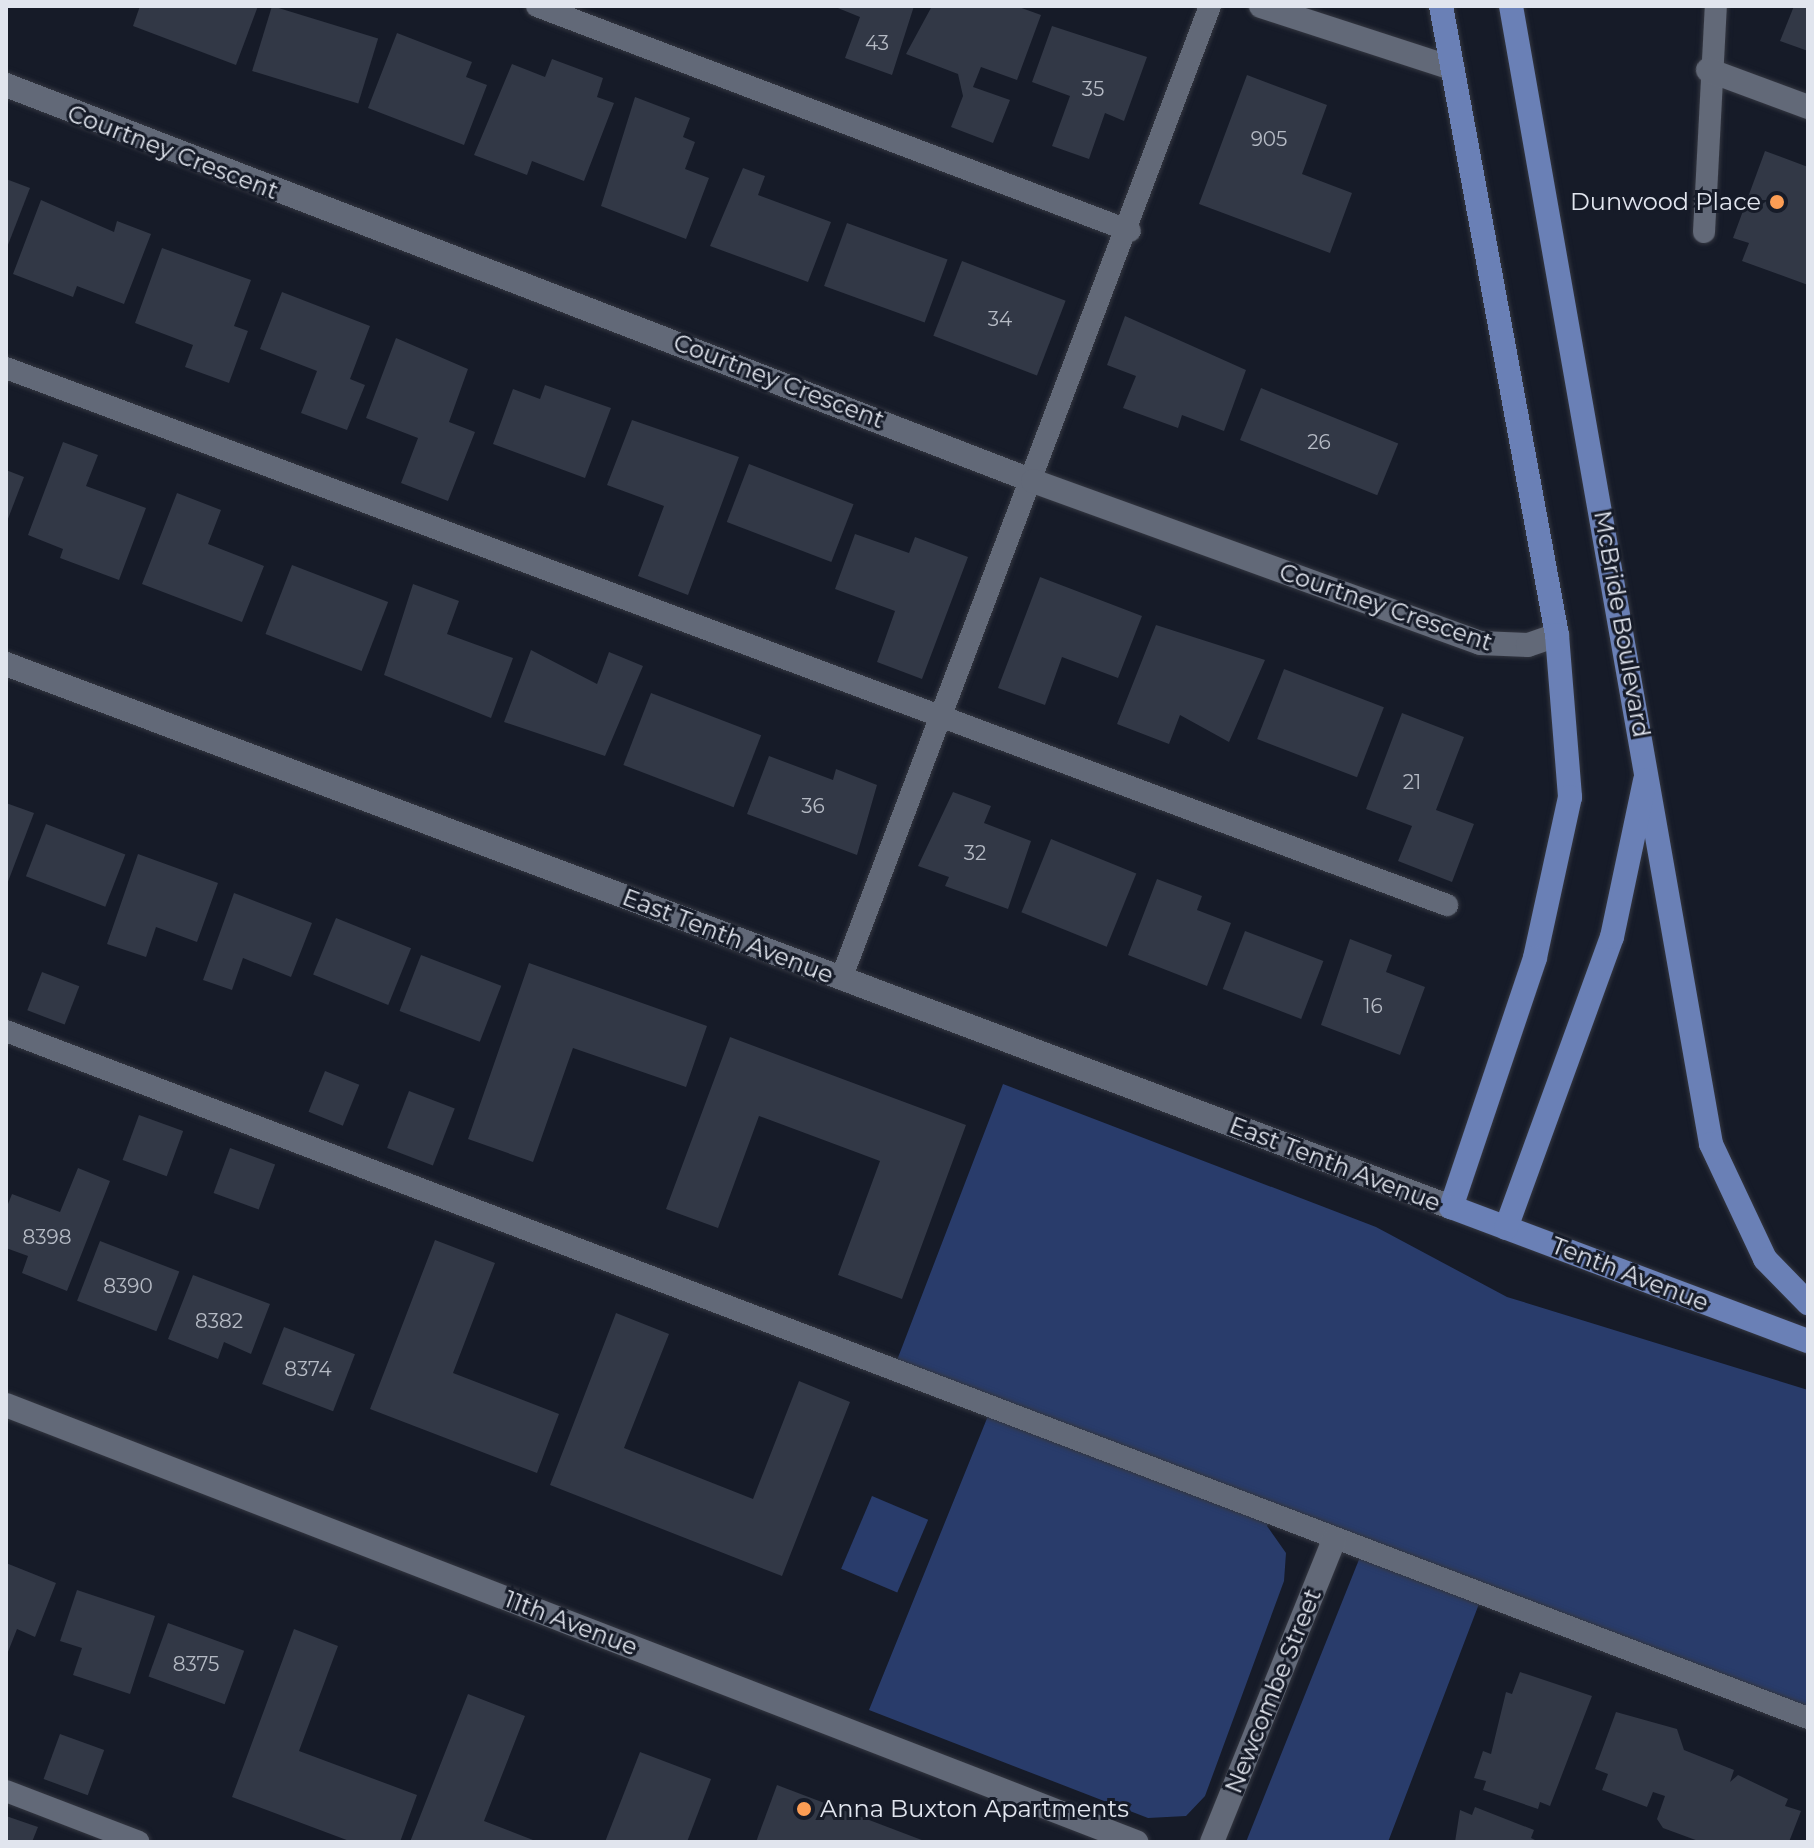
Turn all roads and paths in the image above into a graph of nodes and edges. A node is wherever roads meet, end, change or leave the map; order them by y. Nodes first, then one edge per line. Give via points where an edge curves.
1 (537, 6) edge
2 (1210, 6) edge
3 (1261, 6) edge
4 (1441, 6) edge
5 (1511, 6) edge
6 (1716, 6) edge
7 (1452, 68) junction
8 (1708, 70) junction
9 (6, 85) edge
10 (1808, 107) edge
11 (1130, 231) junction
12 (1704, 232) dead end
13 (6, 368) edge
14 (1033, 481) junction
15 (1557, 635) junction
16 (6, 664) edge
17 (941, 721) junction
18 (1648, 768) junction
19 (1447, 905) dead end
20 (841, 979) junction
21 (6, 1031) edge
22 (1451, 1207) junction
23 (1506, 1228) junction
24 (1808, 1303) edge
25 (1808, 1341) edge
26 (6, 1405) edge
27 (1334, 1540) junction
28 (1808, 1718) edge
29 (6, 1791) edge
30 (139, 1842) edge
31 (1136, 1842) edge
32 (1212, 1842) edge

1 - 11 lane
2 - 11 lane
3 - 7 street
4 - 7 main road
5 - 18 main road, McBride Boulevard
6 - 8 lane
7 - 15 main road
8 - 10 street
8 - 12 lane
9 - 14 street, Courtney Crescent
11 - 14 lane
13 - 17 lane
14 - 15 street, Courtney Crescent via 1480,643 1528,645
14 - 17 lane
15 - 22 main road via 1570,797 1535,958
16 - 20 street, East Tenth Avenue
17 - 19 lane
17 - 20 lane
18 - 23 main road, McBride Boulevard via 1612,937
18 - 24 main road via 1711,1144 1765,1259
20 - 22 street, East Tenth Avenue
21 - 27 lane
22 - 23 main road, Tenth Avenue
23 - 25 main road, Tenth Avenue
26 - 31 street, 11th Avenue
27 - 28 lane
27 - 32 street, Newcombe Street
29 - 30 lane

